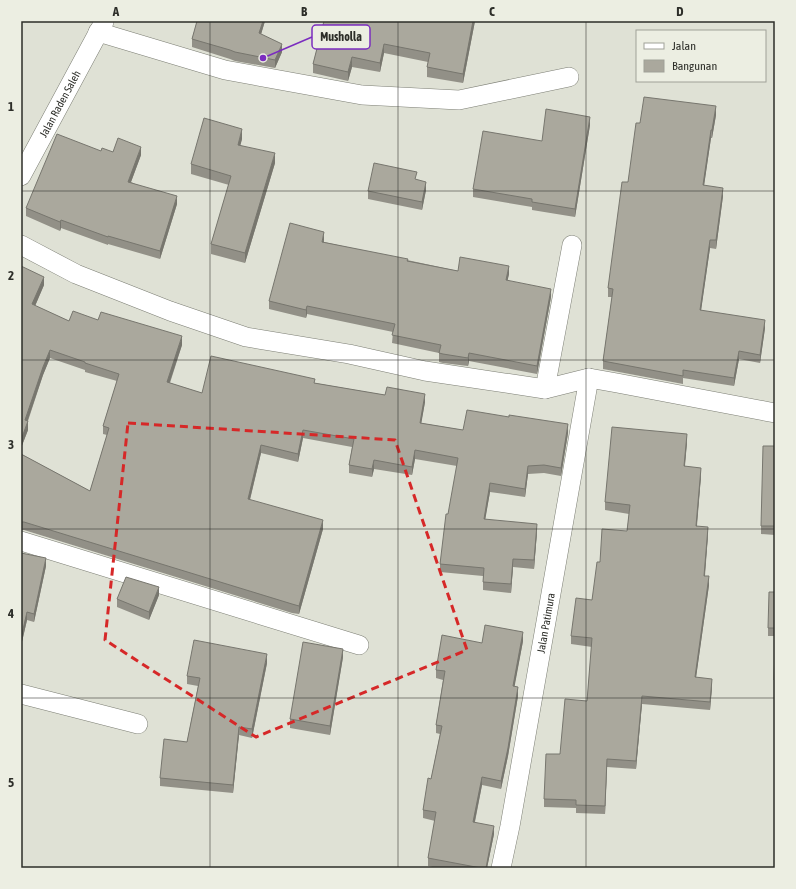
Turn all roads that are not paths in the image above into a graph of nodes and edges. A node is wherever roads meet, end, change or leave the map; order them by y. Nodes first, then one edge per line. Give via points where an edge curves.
1 (101, 27) edge
2 (569, 77) dead end
3 (21, 176) edge
4 (21, 245) edge
5 (572, 245) dead end
6 (589, 378) junction
7 (545, 389) junction
8 (775, 413) edge
9 (21, 541) edge
10 (359, 645) dead end
11 (21, 694) edge
12 (138, 724) dead end
13 (501, 868) edge

1 - 2 street via 225,70 362,95 459,100
1 - 3 street, Jalan Raden Saleh
4 - 7 street via 76,274 170,311 246,337 349,354 425,371
5 - 7 street
6 - 7 street
6 - 8 street
6 - 13 street, Jalan Patimura
9 - 10 street
11 - 12 street

